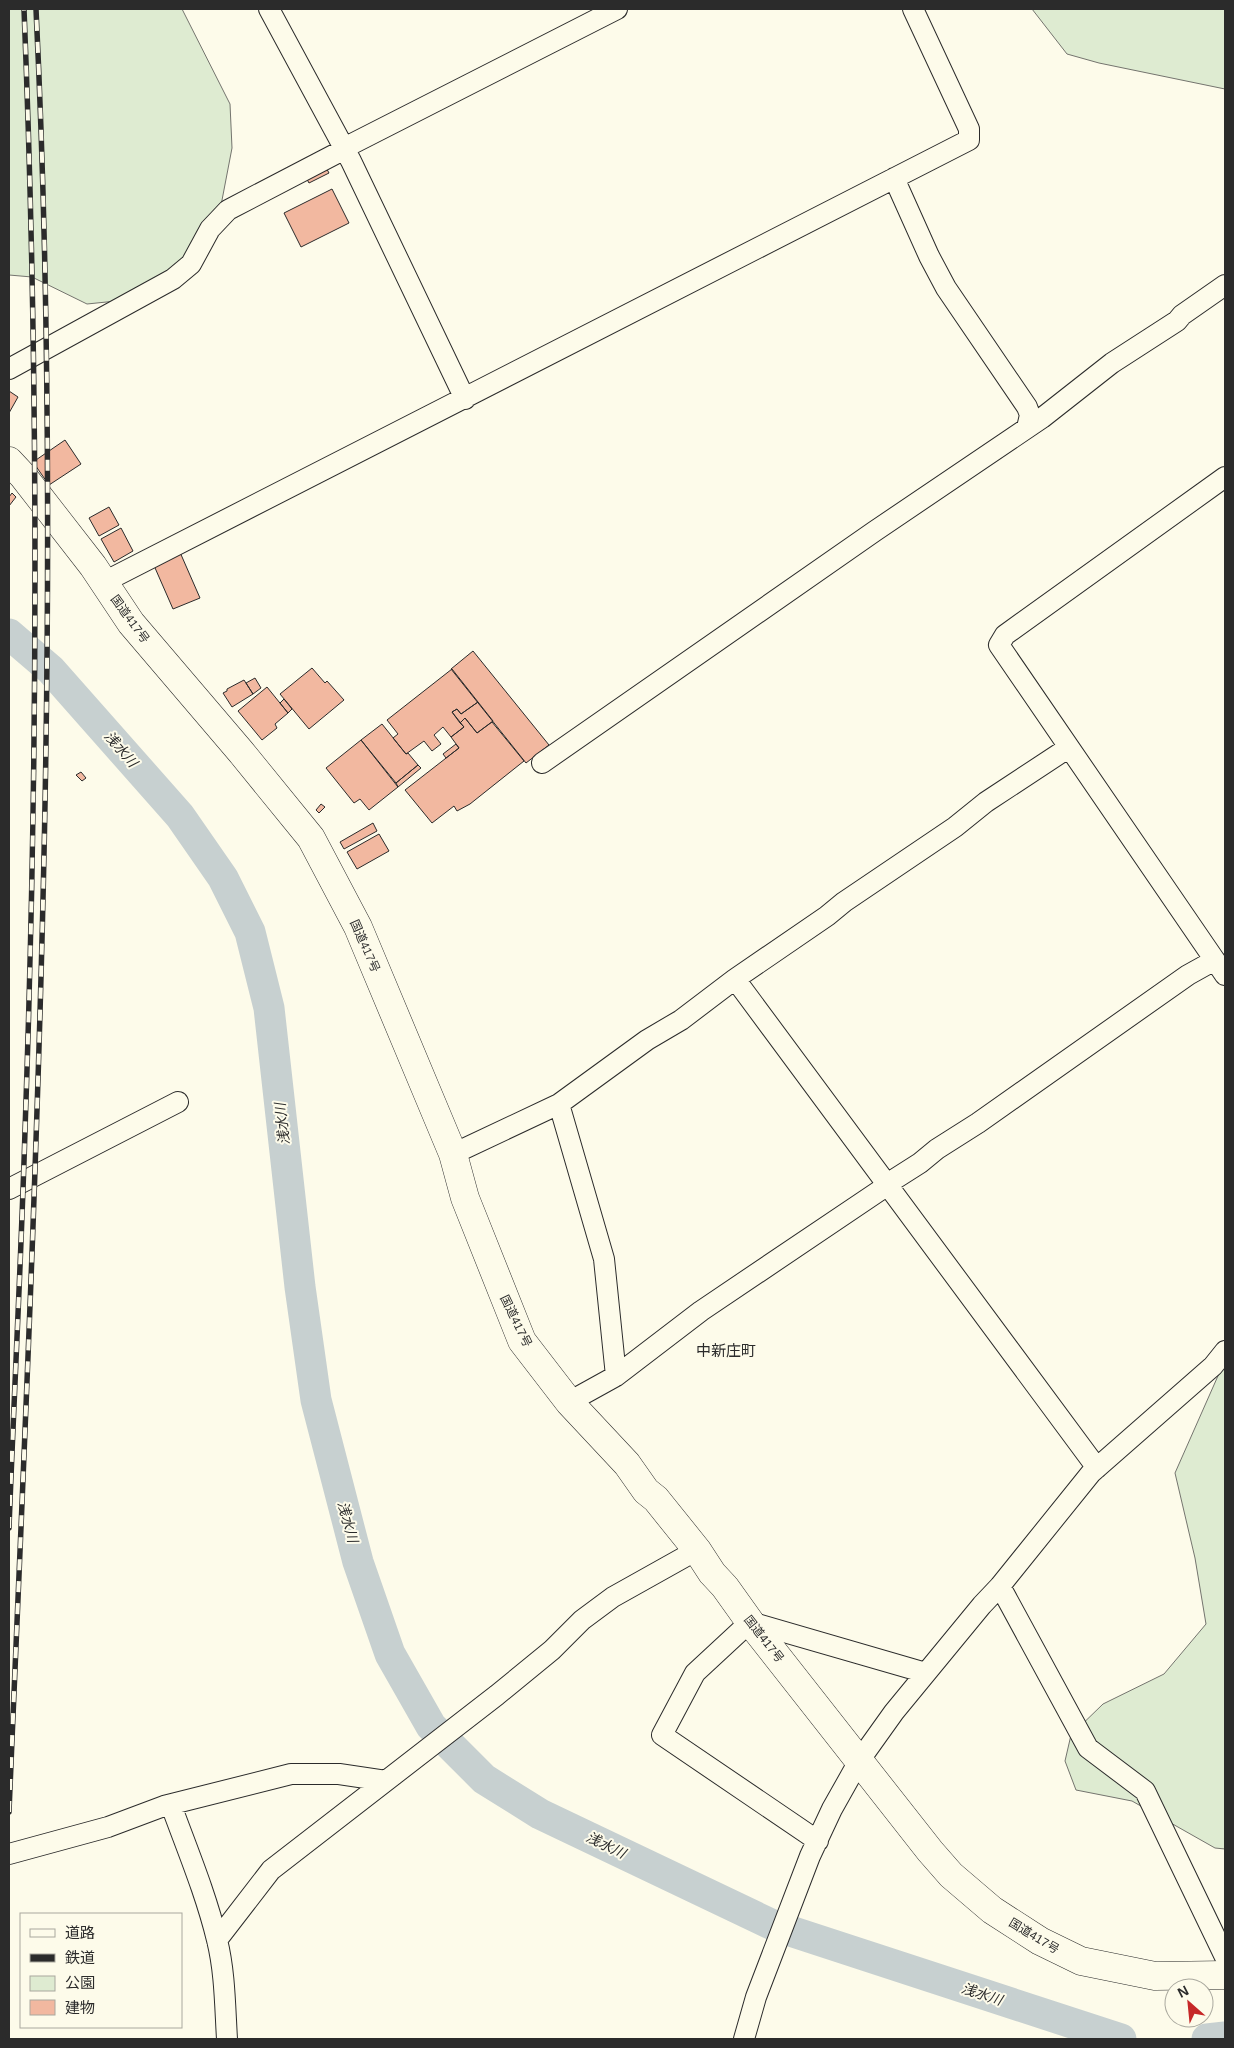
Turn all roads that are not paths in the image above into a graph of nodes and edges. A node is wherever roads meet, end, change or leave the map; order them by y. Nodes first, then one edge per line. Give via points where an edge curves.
1 (269, 9) edge
2 (617, 9) edge
3 (913, 9) edge
4 (344, 148) junction
5 (894, 178) junction
6 (1225, 285) edge
7 (9, 369) edge
8 (465, 398) junction
9 (1027, 428) junction
10 (9, 461) edge
11 (1225, 477) edge
12 (104, 582) junction
13 (1068, 748) junction
14 (542, 763) dead end
15 (1220, 967) edge
16 (735, 979) junction
17 (178, 1102) dead end
18 (559, 1104) junction
19 (453, 1154) junction
20 (886, 1184) junction
21 (9, 1189) edge
22 (1225, 1351) edge
23 (616, 1376) junction
24 (569, 1402) junction
25 (1097, 1468) junction
26 (697, 1550) junction
27 (1000, 1586) junction
28 (750, 1622) junction
29 (926, 1673) junction
30 (859, 1761) junction
31 (386, 1781) junction
32 (171, 1805) junction
33 (814, 1849) junction
34 (9, 1854) edge
35 (217, 1940) junction
36 (1225, 1957) edge
37 (1225, 1975) edge
38 (227, 2039) edge
39 (744, 2039) edge

1 - 4 street
2 - 4 street
3 - 5 street via 969,129 969,140
4 - 7 street via 228,210 210,229 191,264 173,279
4 - 8 street
5 - 8 street
5 - 9 street via 946,288 1027,407 1030,415
6 - 9 street via 1112,363
8 - 12 street
9 - 14 street
10 - 12 highway, 国道417号
11 - 13 street via 1005,635 999,645
12 - 19 highway, 国道417号 via 131,623 311,838 358,927
13 - 15 street
13 - 16 street
15 - 20 street via 1188,975
16 - 18 street
16 - 20 street
17 - 21 street
18 - 19 street
18 - 23 street via 604,1259
19 - 24 highway, 国道417号 via 465,1198 522,1341
20 - 23 street via 701,1311
20 - 25 street
22 - 25 street via 1214,1366
23 - 24 street
24 - 26 highway, 国道417号 via 627,1464
25 - 27 street
26 - 28 highway, 国道417号
26 - 31 street via 613,1597 582,1620 552,1650
27 - 29 street
27 - 36 street via 1088,1748 1145,1791
28 - 29 street
28 - 30 highway, 国道417号
28 - 33 street via 695,1674 662,1735
29 - 30 street
30 - 33 street
30 - 37 highway, 国道417号 via 951,1875 992,1910 1040,1941 1081,1961 1155,1976
31 - 32 street via 339,1774 291,1774
31 - 35 street via 271,1870
32 - 34 street via 108,1827
32 - 35 street
33 - 39 street via 756,1997
35 - 38 street

